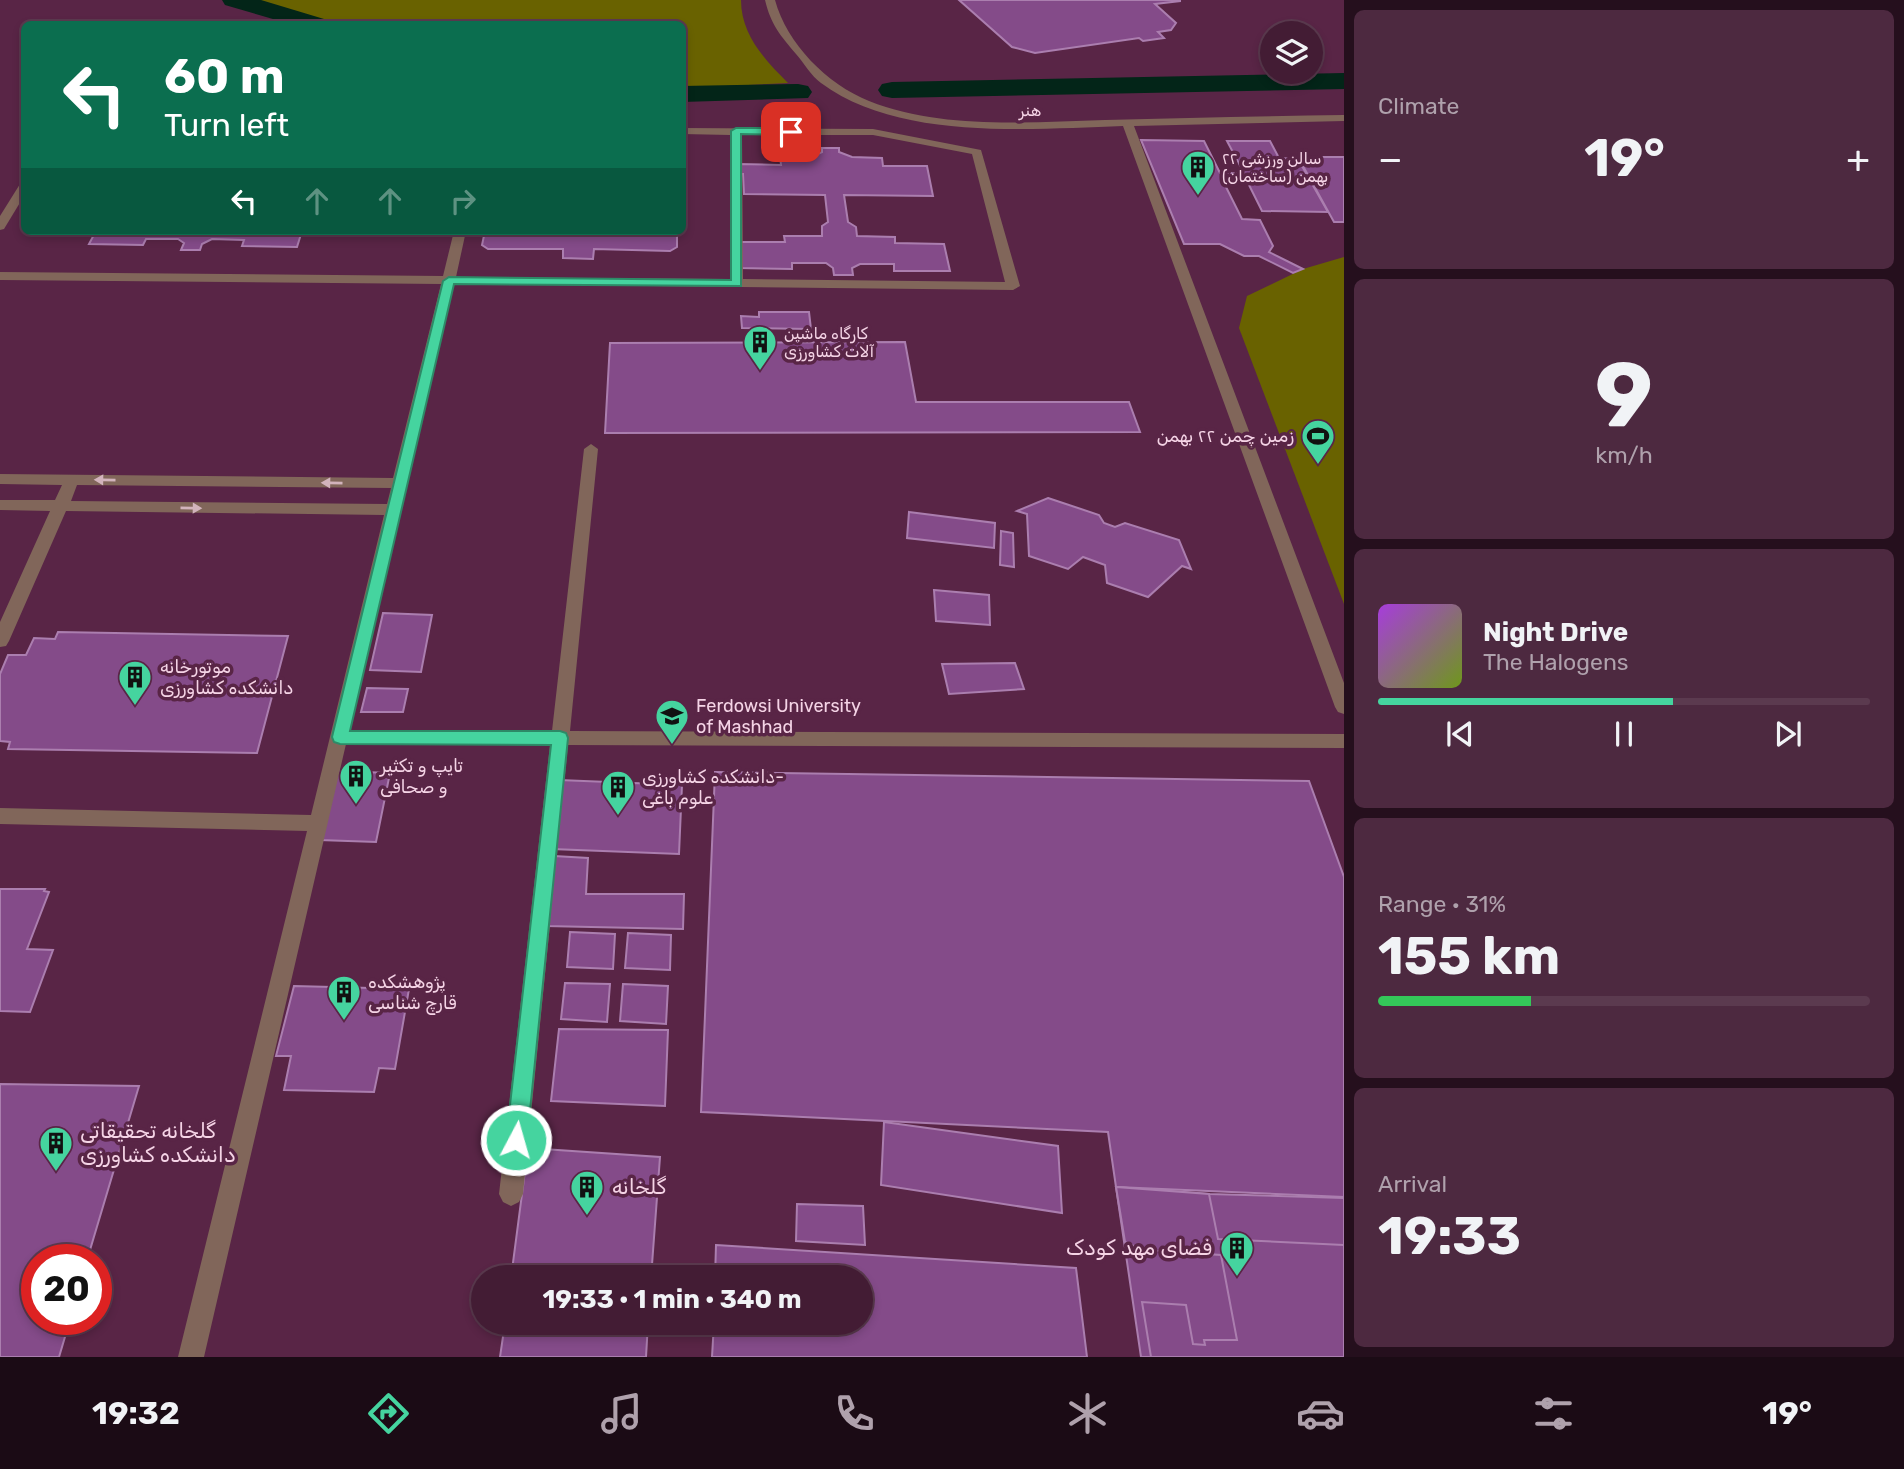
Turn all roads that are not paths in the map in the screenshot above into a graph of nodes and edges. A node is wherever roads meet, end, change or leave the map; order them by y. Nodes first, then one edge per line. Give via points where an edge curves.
1 (770, 0) edge
2 (1344, 118) edge
3 (1127, 123) junction
4 (686, 131) edge
5 (736, 131) junction
6 (21, 192) edge
7 (0, 226) edge
8 (459, 235) edge
9 (0, 276) edge
10 (449, 281) junction
11 (737, 284) junction
12 (591, 449) dead end
13 (0, 479) edge
14 (72, 480) junction
15 (401, 483) junction
16 (0, 505) edge
17 (60, 506) junction
18 (394, 510) junction
19 (0, 641) edge
20 (1344, 707) edge
21 (340, 737) junction
22 (560, 738) junction
23 (1344, 741) edge
24 (0, 816) edge
25 (319, 823) junction
26 (510, 1194) dead end
27 (191, 1357) edge

1 - 3 lane, هنر via 776,23 823,80 865,103 927,120 996,126
2 - 3 lane, هنر
3 - 20 lane
4 - 5 lane
5 - 11 lane
5 - 11 lane via 873,132 977,152 1013,286
6 - 7 lane
8 - 10 lane
9 - 10 lane
10 - 11 lane
10 - 15 lane
12 - 22 lane
13 - 14 lane
15 -> 14 lane
14 - 17 lane
15 - 18 lane
16 - 17 lane
17 -> 18 lane
17 - 19 lane
18 - 21 lane
21 - 22 lane
21 - 25 lane
22 - 23 lane
22 - 26 lane
24 - 25 lane
25 - 27 lane

